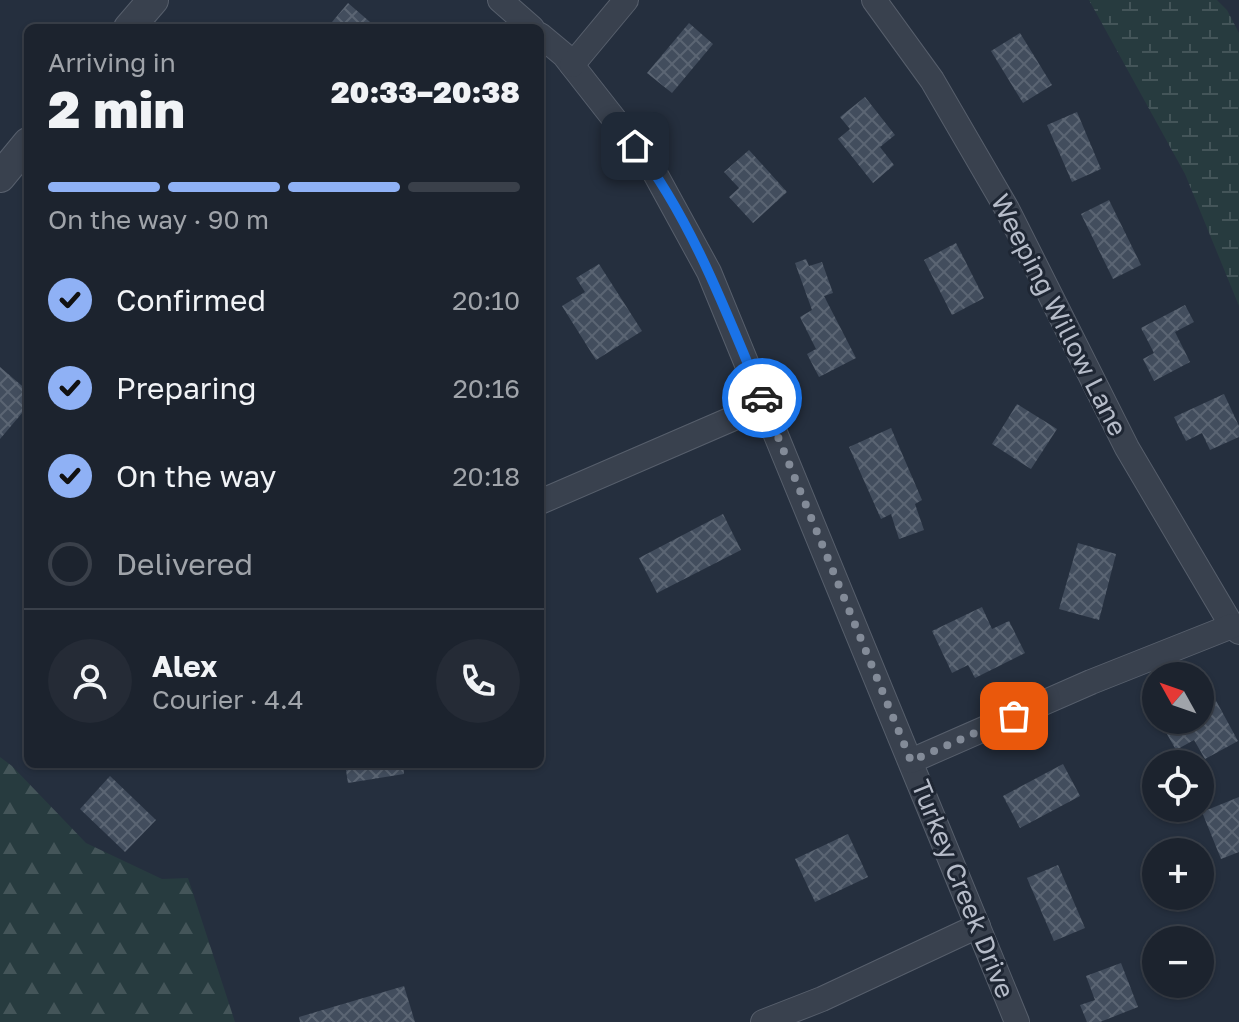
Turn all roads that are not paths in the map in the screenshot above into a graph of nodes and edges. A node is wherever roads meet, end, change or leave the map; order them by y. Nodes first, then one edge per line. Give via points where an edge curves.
1 (153, 0) edge
2 (500, 0) edge
3 (626, 0) edge
4 (874, 0) edge
5 (132, 24) edge
6 (527, 24) edge
7 (544, 39) edge
8 (572, 65) junction
9 (24, 148) edge
10 (0, 177) edge
11 (764, 405) junction
12 (544, 500) edge
13 (1236, 629) edge
14 (911, 761) junction
15 (978, 926) junction
16 (763, 1022) edge
17 (1017, 1022) edge

1 - 5 street
2 - 6 street
3 - 8 street
4 - 13 street, Weeping Willow Lane via 932,80 999,196 1127,448
7 - 8 street, Turkey Creek Drive
8 - 11 street, Turkey Creek Drive via 651,166 709,272
9 - 10 street
11 - 12 street
11 - 14 street, Turkey Creek Drive
13 - 14 street via 1091,682
14 - 15 street, Turkey Creek Drive
15 - 16 street
15 - 17 street, Turkey Creek Drive

